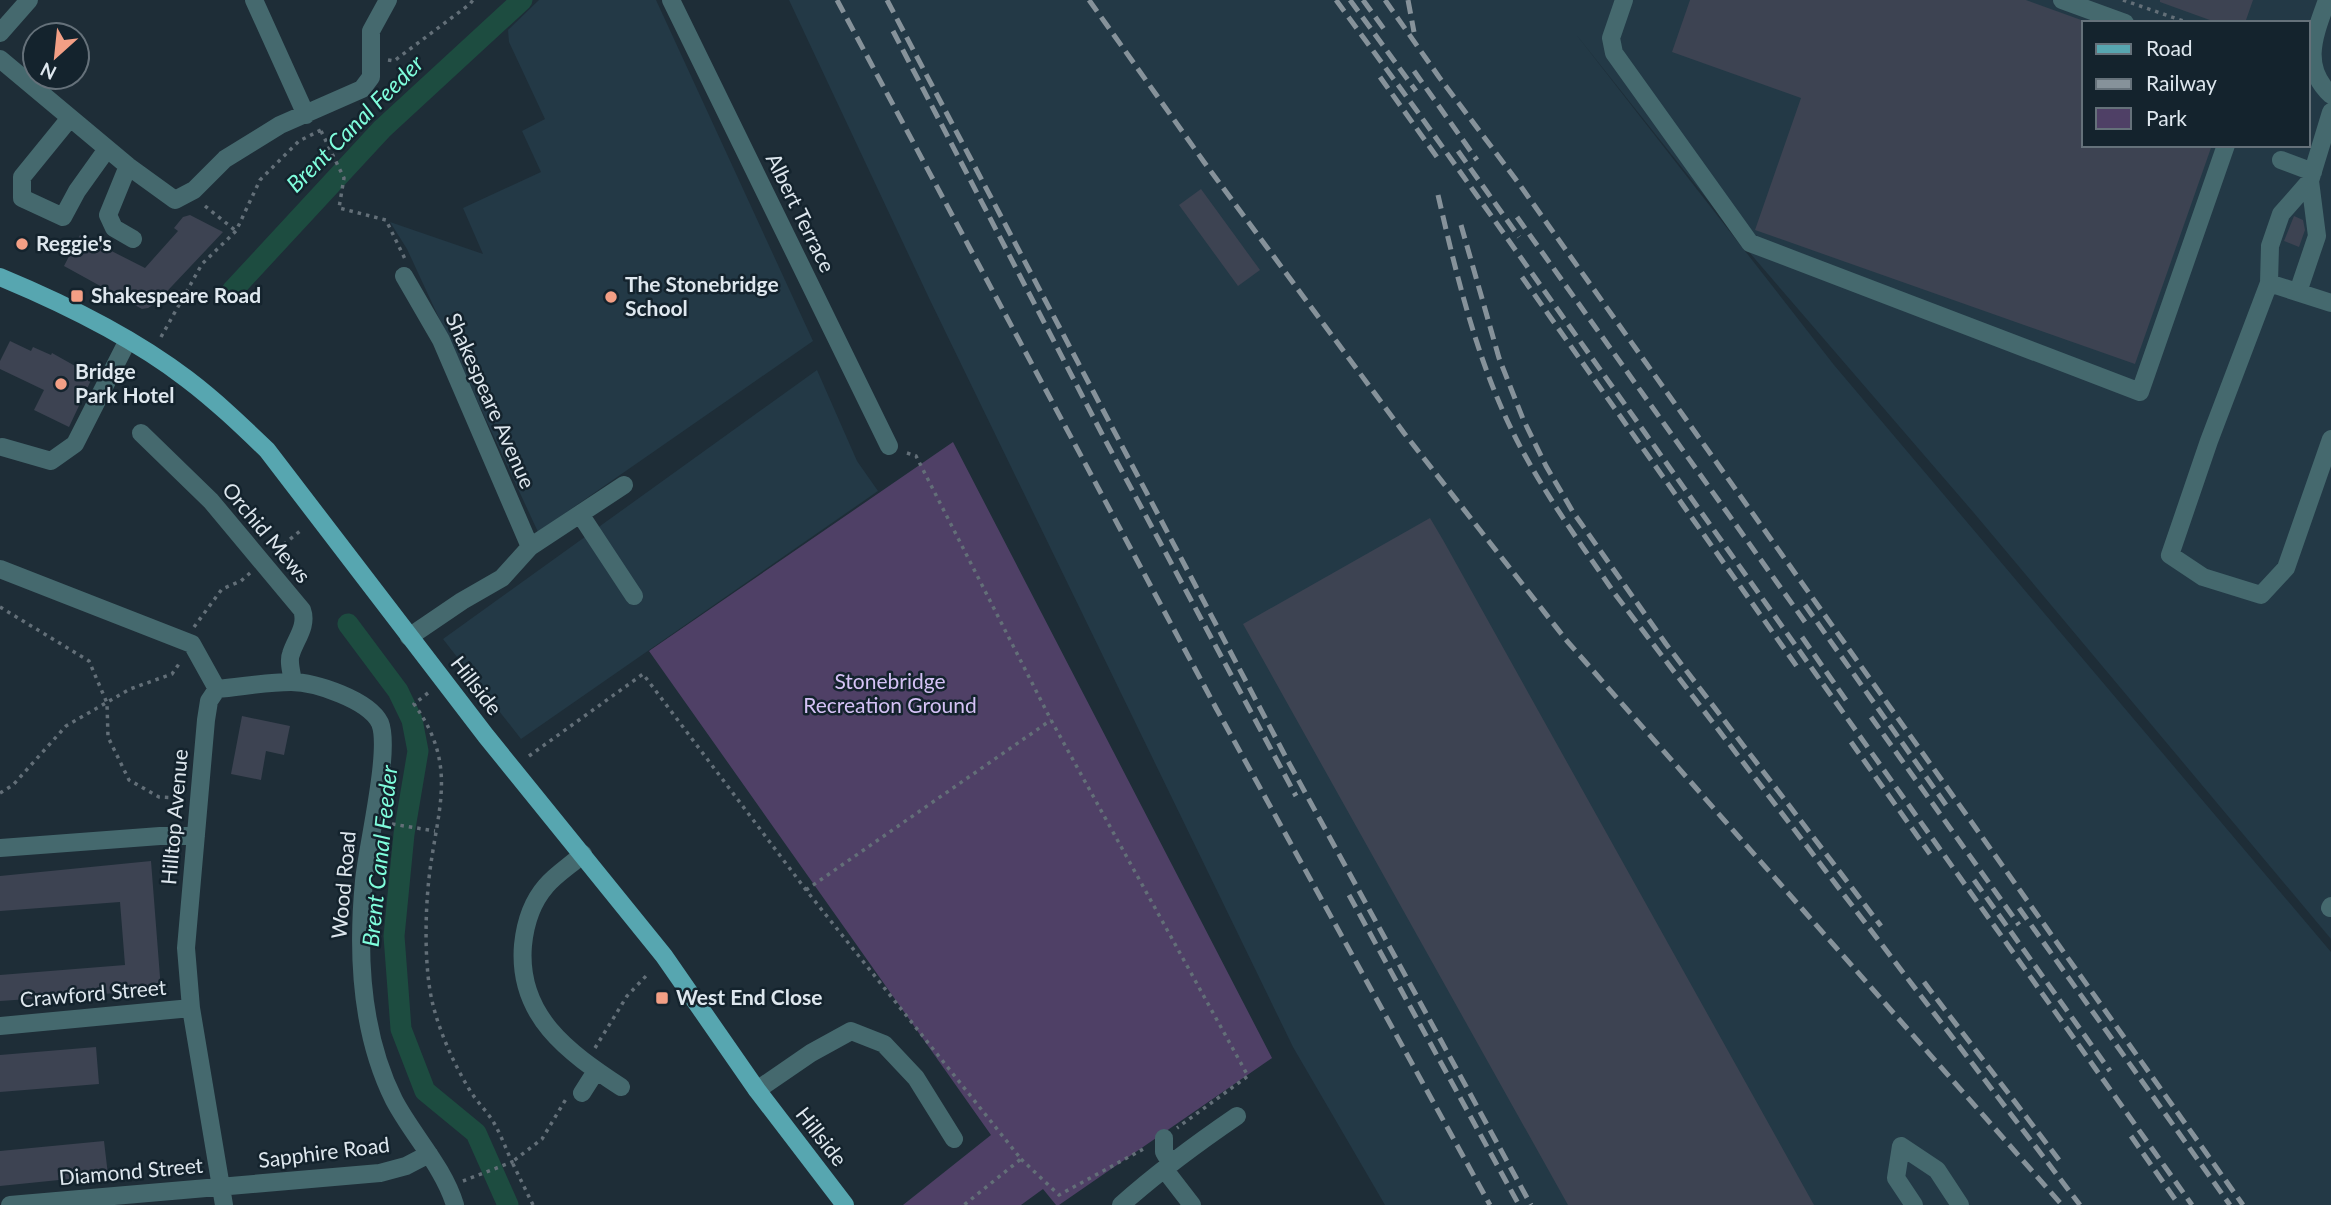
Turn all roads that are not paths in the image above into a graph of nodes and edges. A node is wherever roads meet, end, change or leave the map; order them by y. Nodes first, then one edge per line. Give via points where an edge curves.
1 (29, 0) edge
2 (254, 0) edge
3 (388, 0) edge
4 (671, 0) edge
5 (1624, 0) edge
6 (2062, 0) edge
7 (2327, 0) edge
8 (2120, 21) edge
9 (0, 33) edge
10 (0, 59) edge
11 (2321, 91) edge
12 (2331, 112) edge
13 (309, 113) junction
14 (71, 118) junction
15 (2225, 147) edge
16 (107, 149) junction
17 (2281, 160) dead end
18 (128, 166) junction
19 (2311, 176) junction
20 (133, 239) dead end
21 (404, 276) road end
22 (0, 277) edge
23 (2269, 283) junction
24 (2298, 292) junction
25 (2331, 303) edge
26 (128, 340) junction
27 (141, 433) dead end
28 (2331, 439) edge
29 (888, 446) road end
30 (2, 447) dead end
31 (624, 485) dead end
32 (579, 514) junction
33 (530, 547) junction
34 (0, 569) edge
35 (634, 596) dead end
36 (409, 637) junction
37 (293, 682) junction
38 (217, 689) junction
39 (196, 836) junction
40 (0, 848) edge
41 (583, 854) junction
42 (191, 1007) junction
43 (0, 1026) edge
44 (594, 1069) junction
45 (621, 1087) dead end
46 (757, 1090) junction
47 (582, 1093) dead end
48 (1237, 1116) dead end
49 (1164, 1138) road end
50 (954, 1139) dead end
51 (429, 1154) junction
52 (1168, 1167) junction
53 (223, 1196) edge
54 (44, 1203) edge
55 (9, 1205) edge
56 (455, 1205) edge
57 (845, 1205) edge
58 (1121, 1205) edge
59 (1192, 1205) edge
60 (1914, 1205) edge
61 (1960, 1205) edge

1 - 9 street
2 - 13 street
3 - 13 street via 371,31 370,76 362,89
4 - 29 street, Albert Terrace
5 - 15 street via 1611,38 1614,53 1750,243 2140,392
6 - 8 street
7 - 11 street via 2312,51 2312,67
10 - 14 street
12 - 19 street
13 - 18 street via 225,159 182,197
14 - 16 street
14 - 16 street via 22,177 22,198 63,217
16 - 18 street
17 - 19 street
18 - 20 street via 108,215 114,228
19 - 23 street via 2281,214 2270,247
19 - 24 street via 2317,236
21 - 33 street, Shakespeare Avenue via 441,340
22 - 26 main road, Hillside
23 - 24 street
23 - 28 street via 2170,555 2203,577 2261,595 2286,568
24 - 25 street
26 - 30 street via 75,444 51,461
26 - 36 main road, Hillside via 195,385 267,450
27 - 37 street, Orchid Mews via 211,501 302,610 304,617 289,656
31 - 32 street
32 - 33 street
32 - 35 street
33 - 36 street via 502,578
34 - 38 street via 192,645
36 - 41 main road, Hillside
37 - 38 street, Wood Road
37 - 51 street, Wood Road via 344,695 364,706 379,723 384,748 364,881 361,950 366,1012 394,1100
38 - 39 street, Hilltop Avenue via 209,701
39 - 40 street
39 - 42 street, Hilltop Avenue via 186,948
41 - 44 street via 546,886 534,903 521,964 533,1009 557,1040
41 - 46 main road, Hillside via 664,956
42 - 43 street, Crawford Street
42 - 53 street, Hilltop Avenue
44 - 45 street
44 - 47 street
46 - 50 street via 851,1031 884,1044 916,1078
46 - 57 main road, Hillside
48 - 52 street
49 - 52 street
51 - 53 street, Sapphire Road via 380,1173
51 - 56 street, Wood Road
52 - 58 street
52 - 59 street
53 - 54 street, Diamond Street
54 - 55 street, Diamond Street
60 - 61 street via 1896,1178 1900,1146 1937,1170

